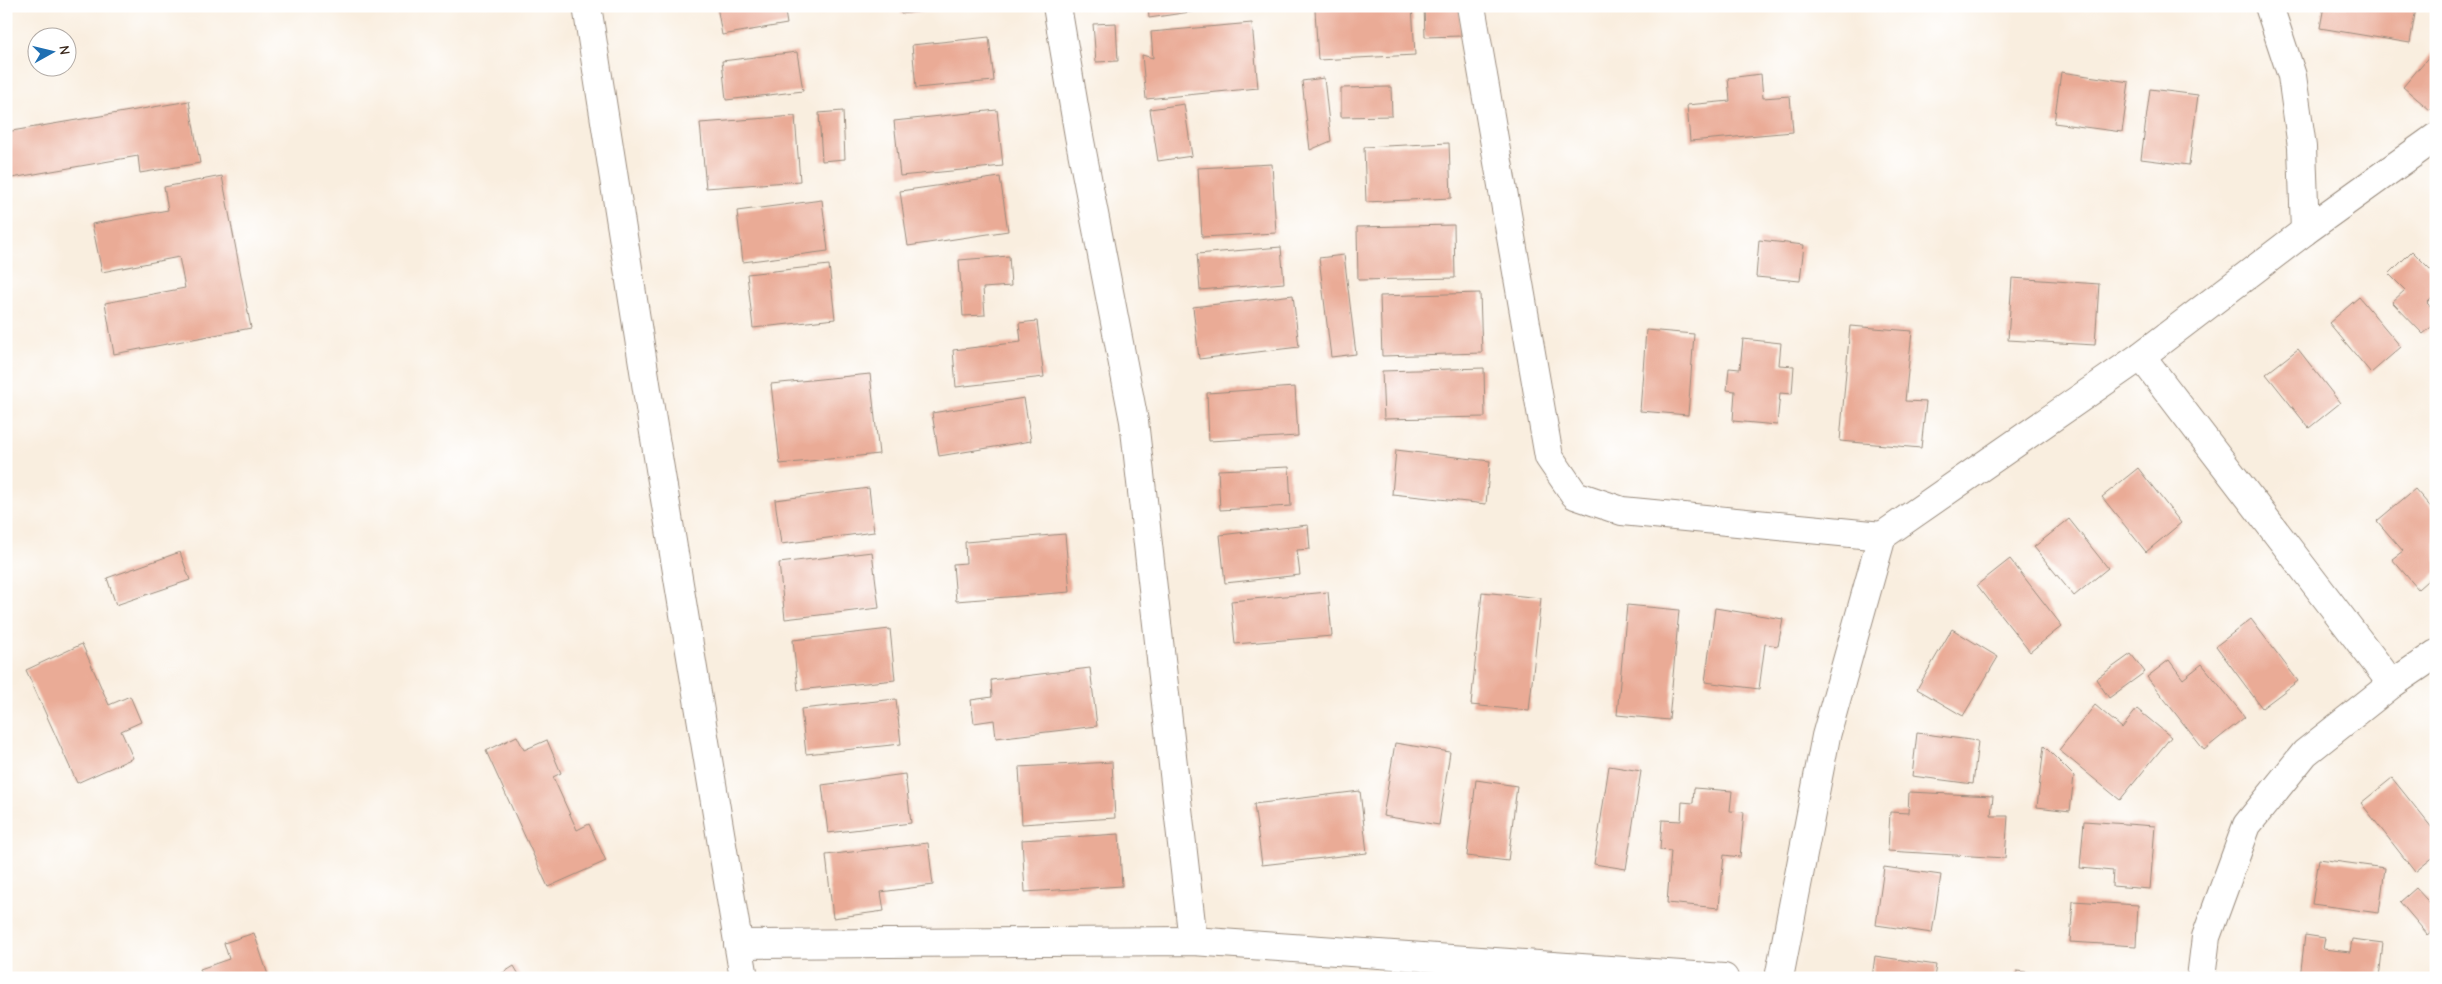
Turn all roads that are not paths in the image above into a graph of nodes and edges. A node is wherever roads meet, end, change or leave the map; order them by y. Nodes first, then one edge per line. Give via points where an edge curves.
1 (587, 6) edge
2 (1057, 6) edge
3 (1471, 6) edge
4 (2269, 6) edge
5 (2436, 137) edge
6 (2305, 230) junction
7 (2141, 356) junction
8 (1882, 536) junction
9 (2436, 654) edge
10 (2392, 684) junction
11 (1193, 940) junction
12 (738, 944) junction
13 (744, 978) edge
14 (1724, 978) edge
15 (1779, 978) edge
16 (2201, 978) edge

1 - 12 street
2 - 11 street via 1134,421
3 - 8 street via 1549,457 1574,496 1622,511
4 - 6 street via 2292,76 2302,147
5 - 6 street
6 - 7 street
7 - 8 street
7 - 10 street
8 - 15 street via 1826,736
9 - 10 street
10 - 16 street via 2305,753 2247,825 2206,937
11 - 12 street
11 - 14 street
12 - 13 street

